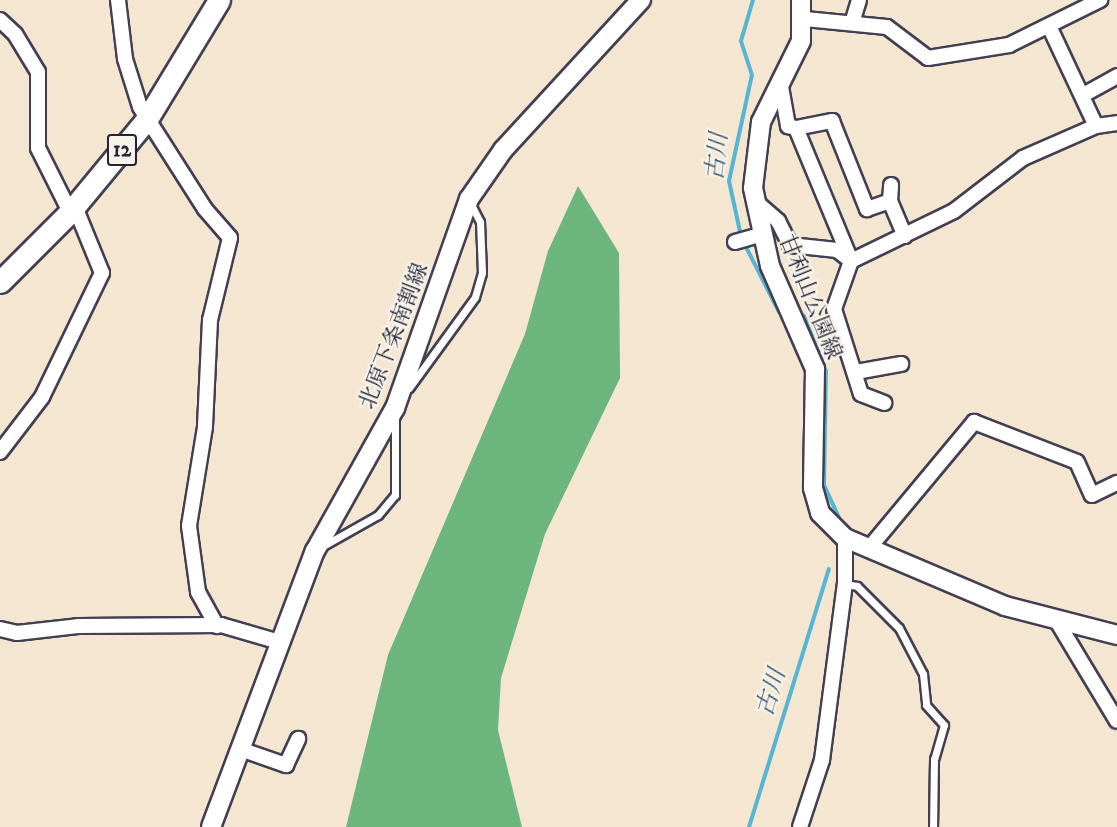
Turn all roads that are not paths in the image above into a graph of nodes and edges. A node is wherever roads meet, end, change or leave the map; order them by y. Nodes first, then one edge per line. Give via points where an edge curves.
1 (118, 0) edge
2 (219, 0) edge
3 (641, 0) edge
4 (801, 0) edge
5 (859, 0) edge
6 (1100, 0) edge
7 (1082, 2) edge
8 (805, 19) junction
9 (0, 20) edge
10 (852, 23) junction
11 (1050, 28) junction
12 (1117, 76) edge
13 (780, 81) junction
14 (1084, 94) junction
15 (147, 119) junction
16 (1117, 123) edge
17 (1096, 126) junction
18 (796, 128) junction
19 (891, 184) dead end
20 (469, 199) junction
21 (754, 200) junction
22 (890, 201) junction
23 (72, 210) junction
24 (905, 236) junction
25 (755, 237) junction
26 (735, 242) dead end
27 (851, 261) junction
28 (0, 282) edge
29 (901, 364) dead end
30 (856, 372) junction
31 (884, 403) dead end
32 (395, 408) junction
33 (0, 452) edge
34 (1117, 483) edge
35 (845, 538) junction
36 (870, 547) junction
37 (315, 551) junction
38 (845, 584) junction
39 (1058, 622) junction
40 (217, 626) junction
41 (0, 629) edge
42 (1117, 635) edge
43 (279, 642) junction
44 (1117, 721) edge
45 (298, 739) dead end
46 (240, 749) junction
47 (211, 827) edge
48 (800, 827) edge
49 (933, 827) edge

1 - 15 street via 125,59
2 - 15 main road, 12
3 - 20 main road, 北原下条南割線 via 504,150
4 - 8 main road, 甘利山公園線
5 - 10 street
6 - 7 street
7 - 11 street
8 - 10 street
8 - 13 main road, 甘利山公園線 via 801,41
9 - 23 street via 15,34 38,72 38,148
10 - 11 street via 900,32 928,58 1010,45
11 - 14 street
12 - 14 street
13 - 18 street via 788,126
13 - 21 main road, 甘利山公園線 via 761,122
14 - 17 street
15 - 23 main road, 12
15 - 40 street via 231,243 210,320 206,427 189,526 198,592
16 - 17 street
17 - 24 street via 1023,158 954,211
18 - 22 street via 832,121 867,209
18 - 27 street
19 - 22 street
20 - 32 main road, 北原下条南割線
20 - 32 lane via 480,222 482,273 475,297
21 - 25 main road, 甘利山公園線
21 - 27 street via 778,221 790,245 837,250
22 - 24 street
23 - 28 main road, 12
23 - 33 street via 102,273 42,397
24 - 27 street
25 - 26 street
25 - 35 main road, 甘利山公園線 via 815,369 814,500
27 - 30 street via 834,309
29 - 30 street
30 - 31 street via 861,394
32 - 37 main road, 北原下条南割線
32 - 37 lane via 395,495 378,515
34 - 36 street via 1092,495 1077,462 974,422
35 - 36 main road
35 - 38 street
36 - 39 main road
37 - 43 main road, 北原下条南割線
38 - 48 street via 822,760
38 - 49 lane via 857,586 899,628 923,674 926,705 944,725 934,759
39 - 42 main road
39 - 44 street
40 - 41 street via 78,626 17,633
40 - 43 street
43 - 46 main road, 北原下条南割線
45 - 46 street via 286,765
46 - 47 main road, 北原下条南割線

